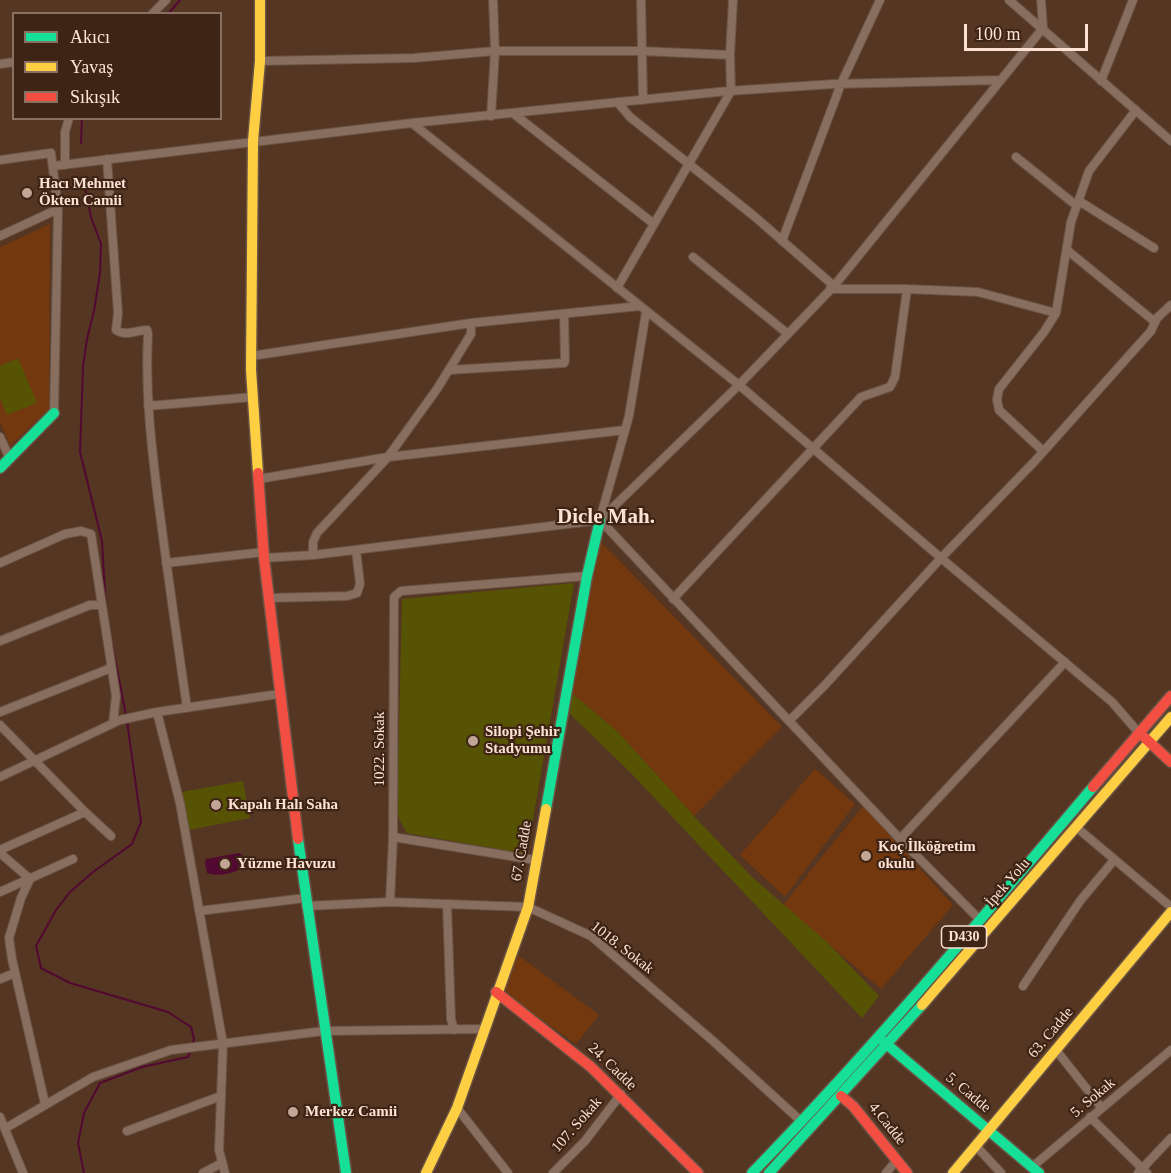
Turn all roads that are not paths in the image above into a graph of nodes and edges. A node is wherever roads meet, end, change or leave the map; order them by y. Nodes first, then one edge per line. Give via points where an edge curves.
1 (166, 0) edge
2 (260, 0) edge
3 (493, 0) edge
4 (641, 0) edge
5 (733, 0) edge
6 (880, 0) edge
7 (1009, 0) edge
8 (1041, 0) edge
9 (1133, 0) edge
10 (154, 12) edge
11 (1043, 28) junction
12 (495, 51) junction
13 (641, 51) junction
14 (730, 55) junction
15 (260, 62) junction
16 (1001, 80) junction
17 (1101, 81) junction
18 (841, 84) junction
19 (731, 91) junction
20 (643, 100) junction
21 (618, 103) junction
22 (1136, 110) junction
23 (514, 114) junction
24 (491, 116) junction
25 (68, 120) edge
26 (411, 123) junction
27 (253, 141) junction
28 (1171, 141) edge
29 (1016, 156) dead end
30 (107, 159) junction
31 (0, 160) edge
32 (688, 164) junction
33 (65, 165) junction
34 (53, 166) junction
35 (1078, 203) junction
36 (58, 209) junction
37 (654, 224) junction
38 (0, 236) edge
39 (782, 241) junction
40 (1154, 248) dead end
41 (1066, 250) junction
42 (693, 257) dead end
43 (832, 287) junction
44 (617, 288) junction
45 (907, 289) junction
46 (1171, 305) edge
47 (643, 309) junction
48 (1056, 313) junction
49 (564, 314) junction
50 (1155, 322) junction
51 (471, 323) junction
52 (788, 334) junction
53 (251, 356) junction
54 (449, 370) junction
55 (739, 385) junction
56 (253, 397) junction
57 (148, 406) junction
58 (54, 413) joint
59 (626, 430) junction
60 (0, 437) edge
61 (813, 449) junction
62 (1044, 451) junction
63 (388, 457) junction
64 (10, 459) junction
65 (0, 468) edge
66 (259, 479) junction
67 (600, 520) junction
68 (356, 550) junction
69 (264, 555) junction
70 (313, 555) junction
71 (940, 558) junction
72 (0, 563) edge
73 (166, 563) junction
74 (587, 576) junction
75 (269, 598) junction
76 (674, 599) junction
77 (101, 605) junction
78 (0, 641) edge
79 (1065, 662) junction
80 (111, 668) junction
81 (279, 694) junction
82 (1171, 696) edge
83 (187, 708) junction
84 (0, 712) edge
85 (157, 712) junction
86 (1171, 717) edge
87 (789, 721) junction
88 (116, 722) junction
89 (0, 725) edge
90 (1139, 732) junction
91 (1149, 742) junction
92 (34, 761) junction
93 (1171, 762) edge
94 (0, 777) edge
95 (85, 812) junction
96 (1076, 827) junction
97 (111, 836) dead end
98 (393, 837) junction
99 (900, 839) junction
100 (0, 852) edge
101 (74, 858) dead end
102 (535, 860) junction
103 (1114, 860) junction
104 (30, 879) junction
105 (0, 892) edge
106 (306, 902) junction
107 (390, 902) junction
108 (447, 904) junction
109 (528, 907) junction
110 (1171, 910) edge
111 (199, 911) junction
112 (980, 920) junction
113 (15, 973) junction
114 (0, 979) edge
115 (1023, 986) dead end
116 (496, 992) junction
117 (484, 1029) junction
118 (454, 1030) junction
119 (324, 1031) junction
120 (877, 1036) junction
121 (222, 1044) junction
122 (888, 1045) junction
123 (1056, 1050) junction
124 (1171, 1050) edge
125 (621, 1094) junction
126 (221, 1096) junction
127 (841, 1096) junction
128 (45, 1104) junction
129 (1101, 1107) junction
130 (457, 1108) junction
131 (0, 1117) edge
132 (1090, 1117) junction
133 (802, 1122) junction
134 (6, 1128) junction
135 (127, 1131) dead end
136 (988, 1131) junction
137 (1171, 1138) edge
138 (976, 1146) junction
139 (897, 1160) junction
140 (222, 1163) junction
141 (1036, 1170) edge
142 (1142, 1171) edge
143 (23, 1173) edge
144 (203, 1173) edge
145 (225, 1173) edge
146 (346, 1173) edge
147 (426, 1173) edge
148 (508, 1173) edge
149 (553, 1173) edge
150 (698, 1173) edge
151 (752, 1173) edge
152 (769, 1173) edge
153 (886, 1173) edge
154 (907, 1173) edge
155 (952, 1173) edge
156 (1000, 1173) edge

1 - 10 street
2 - 15 main road
3 - 12 street
4 - 13 street
5 - 14 street
6 - 18 street
7 - 11 street
8 - 11 street
9 - 17 street
11 - 16 street
11 - 17 street
12 - 13 street
12 - 15 street via 414,58
12 - 24 street
13 - 14 street
13 - 20 street
14 - 19 street
15 - 27 main road
16 - 18 street
16 - 43 street
17 - 22 street
18 - 19 street
18 - 39 street
19 - 20 street
19 - 32 street
20 - 21 street
21 - 23 street
21 - 32 street
22 - 28 street
22 - 35 street via 1089,171
23 - 24 street
23 - 37 street
24 - 26 street
25 - 33 street
26 - 27 street
26 - 44 street
27 - 30 street
27 - 53 main road
29 - 35 street
30 - 33 street
30 - 57 street via 116,330 147,330
31 - 34 street via 51,153
32 - 37 street
32 - 39 street
33 - 34 street
34 - 36 street
35 - 40 street
35 - 41 street
36 - 38 street
36 - 58 street
37 - 44 street
39 - 43 street
41 - 48 street
41 - 50 street
42 - 52 street
43 - 45 street
43 - 52 street
44 - 47 street
45 - 48 street via 978,292
45 - 61 street via 895,377 890,387 861,398
46 - 50 street
47 - 49 street
47 - 55 street
47 - 59 street
48 - 62 street via 999,388 997,400 999,410
49 - 51 street
49 - 54 street via 564,363
50 - 62 street
51 - 53 street
51 - 54 street via 471,334
52 - 55 street
53 - 56 main road
54 - 63 street
55 - 61 street
55 - 67 street
56 - 57 street
56 - 66 main road
57 - 73 street
58 - 64 main road
59 - 63 street
59 - 67 street
60 - 64 street
61 - 71 street
61 - 76 street
62 - 71 street
63 - 66 street
63 - 70 street via 317,533
64 - 65 main road
66 - 69 main road
67 - 68 street
67 - 74 main road, 67. Cadde
67 - 76 street
68 - 70 street
68 - 75 street via 360,584 354,595
69 - 70 street
69 - 73 street
69 - 75 main road
71 - 79 street
71 - 87 street
72 - 77 street via 65,534 91,534
73 - 83 street
74 - 98 street, 1022. Sokak via 401,591 394,597
74 - 102 main road, 67. Cadde
75 - 81 main road
76 - 87 street
77 - 78 street via 90,605
77 - 80 street
79 - 90 street via 1112,702
79 - 99 street
80 - 84 street
80 - 88 street
81 - 83 street
81 - 106 main road
82 - 90 main road, D430
83 - 85 street
85 - 88 street
85 - 111 street via 180,803
86 - 91 main road, İpek Yolu / D430
87 - 99 street
88 - 92 street
89 - 92 street
90 - 91 main road
90 - 112 main road, D430
91 - 93 main road
91 - 96 main road, İpek Yolu / D430
92 - 94 street
92 - 95 street
95 - 97 street
95 - 100 street
96 - 103 street
96 - 122 main road, İpek Yolu / D430
98 - 102 street
98 - 107 street, 1022. Sokak
99 - 112 street
100 - 104 street
101 - 104 street
102 - 109 main road, 67. Cadde
103 - 110 street
103 - 115 street via 1080,901
104 - 105 street
104 - 113 street via 9,938
106 - 107 street, 1018. Sokak
106 - 111 street, 1018. Sokak
106 - 119 main road
107 - 108 street, 1018. Sokak
108 - 109 street, 1018. Sokak
108 - 118 street
109 - 116 main road, 67. Cadde
109 - 133 street, 1018. Sokak via 591,936
110 - 123 main road, 63. Cadde
111 - 121 street
112 - 120 main road, D430
113 - 114 street
113 - 128 street
116 - 117 main road, 67. Cadde
116 - 125 main road, 24. Cadde via 574,1051
117 - 118 street
117 - 130 main road, 67. Cadde
118 - 119 street
119 - 121 street
119 - 146 main road
120 - 122 main road, 5. Cadde
120 - 133 main road, D430
121 - 126 street
121 - 128 street via 171,1050 93,1077
122 - 127 main road, İpek Yolu / D430
122 - 136 main road, 5. Cadde
123 - 129 street
123 - 136 main road, 63. Cadde
124 - 129 street, 5. Sokak
125 - 149 street, 107. Sokak via 585,1141
125 - 150 main road, 24. Cadde
126 - 135 street
126 - 140 street
127 - 139 main road, 4.Cadde
127 - 152 main road, İpek Yolu / D430
128 - 134 street
129 - 132 street, 5. Sokak
130 - 147 main road, 67. Cadde
130 - 148 street
131 - 134 street
132 - 141 street, 5. Sokak
132 - 142 street
133 - 151 main road, D430
134 - 143 street
136 - 138 main road, 63. Cadde
136 - 141 main road, 5. Cadde
137 - 142 street
138 - 155 main road, 63. Cadde
138 - 156 street
139 - 153 street
139 - 154 main road, 4.Cadde
140 - 144 street
140 - 145 street

